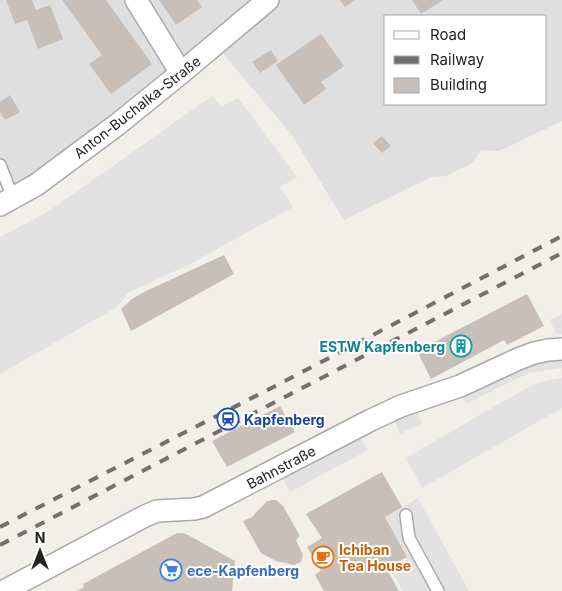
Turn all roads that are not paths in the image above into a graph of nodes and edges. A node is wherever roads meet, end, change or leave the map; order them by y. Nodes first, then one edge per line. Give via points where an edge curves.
1 (136, 0) edge
2 (268, 0) edge
3 (181, 73) junction
4 (0, 165) edge
5 (7, 201) edge
6 (562, 349) edge
7 (406, 515) dead end
8 (4, 591) edge
9 (438, 591) edge

1 - 3 street
2 - 3 street, Anton-Buchalka-Straße
3 - 5 street, Anton-Buchalka-Straße via 111,130 36,185
4 - 5 lane
6 - 8 street, Bahnstraße via 534,352 460,386 401,406 204,507 157,511 145,516
7 - 9 lane via 408,538

